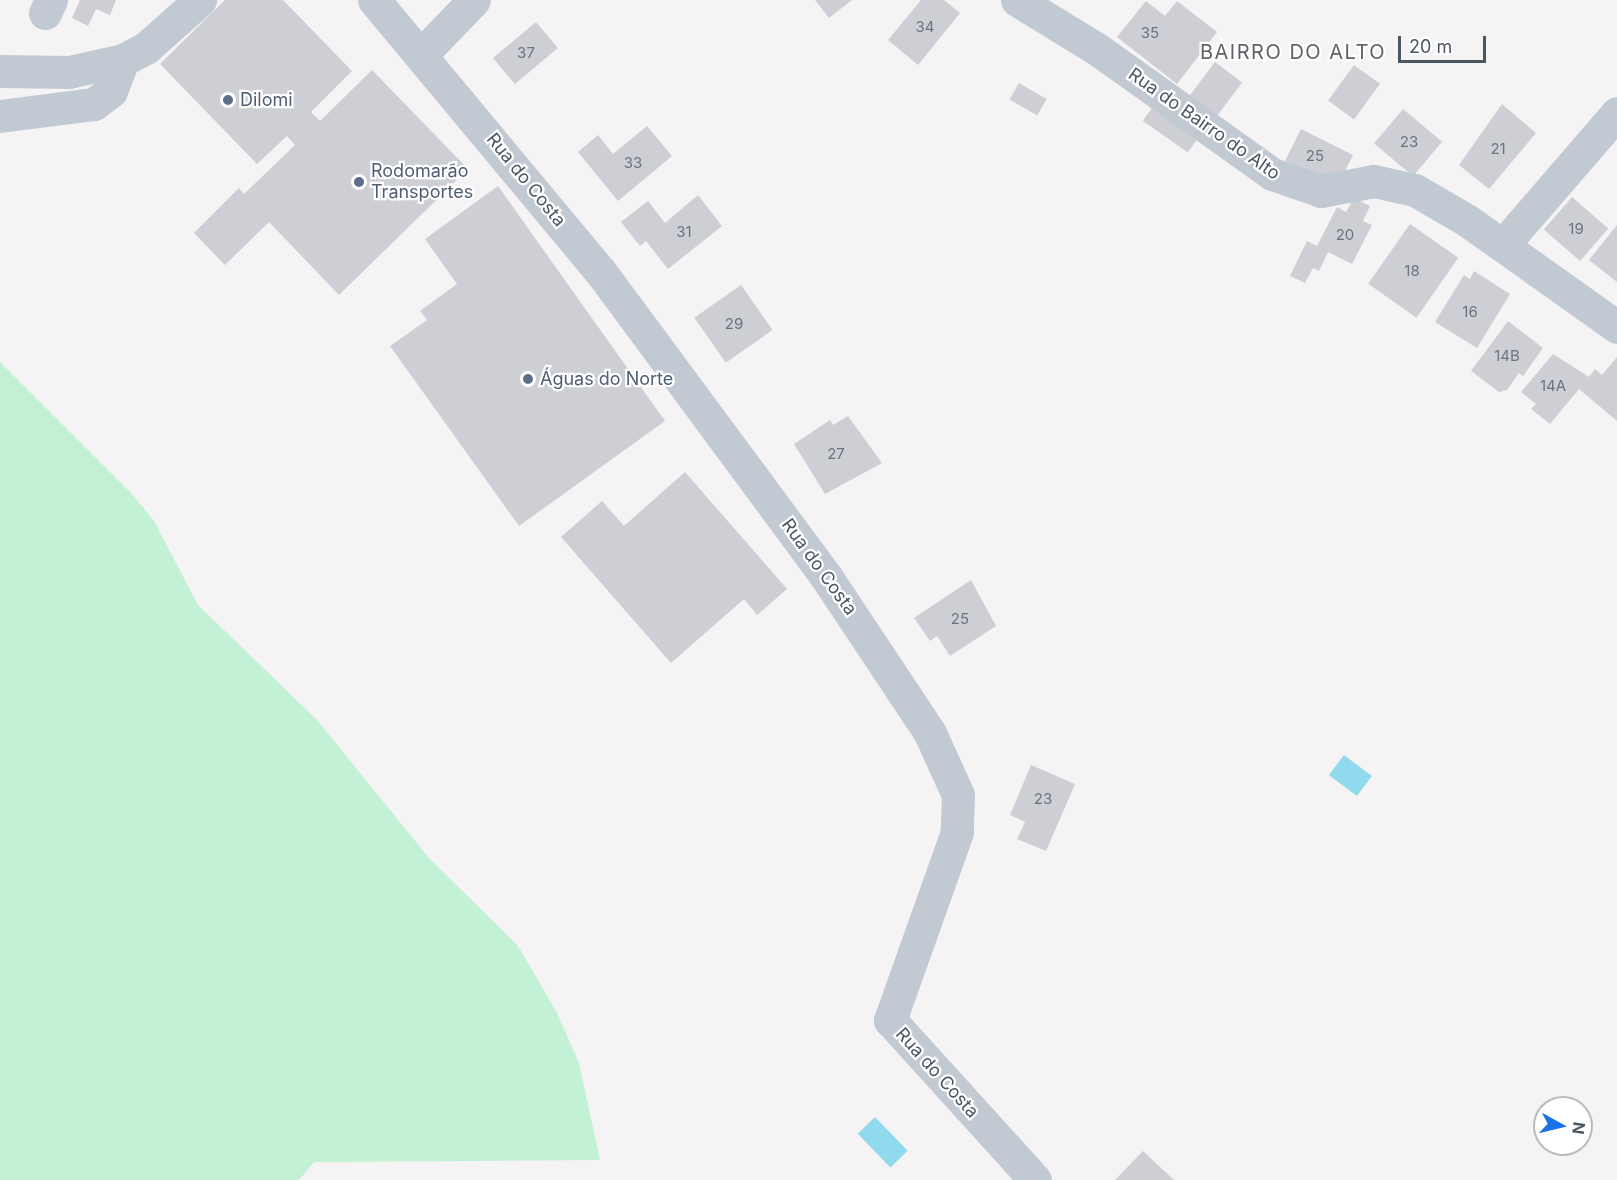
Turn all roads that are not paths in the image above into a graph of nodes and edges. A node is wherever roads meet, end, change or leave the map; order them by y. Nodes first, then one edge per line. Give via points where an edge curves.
1 (200, 0) edge
2 (374, 0) edge
3 (474, 0) edge
4 (1017, 0) edge
5 (421, 55) junction
6 (123, 60) junction
7 (0, 71) edge
8 (1617, 113) edge
9 (0, 116) edge
10 (1503, 245) junction
11 (1617, 327) edge
12 (1035, 1180) edge

1 - 6 street via 147,47
2 - 5 street, Rua do Costa
3 - 5 street
4 - 10 street, Rua do Bairro do Alto via 1097,50 1272,174 1321,191 1374,181 1396,182
5 - 12 street, Rua do Costa via 600,271 700,405 885,659 945,760 958,795 957,832 890,1020
6 - 7 street via 69,72
6 - 9 street via 111,91 94,104
8 - 10 street
10 - 11 street, Rua do Bairro do Alto

